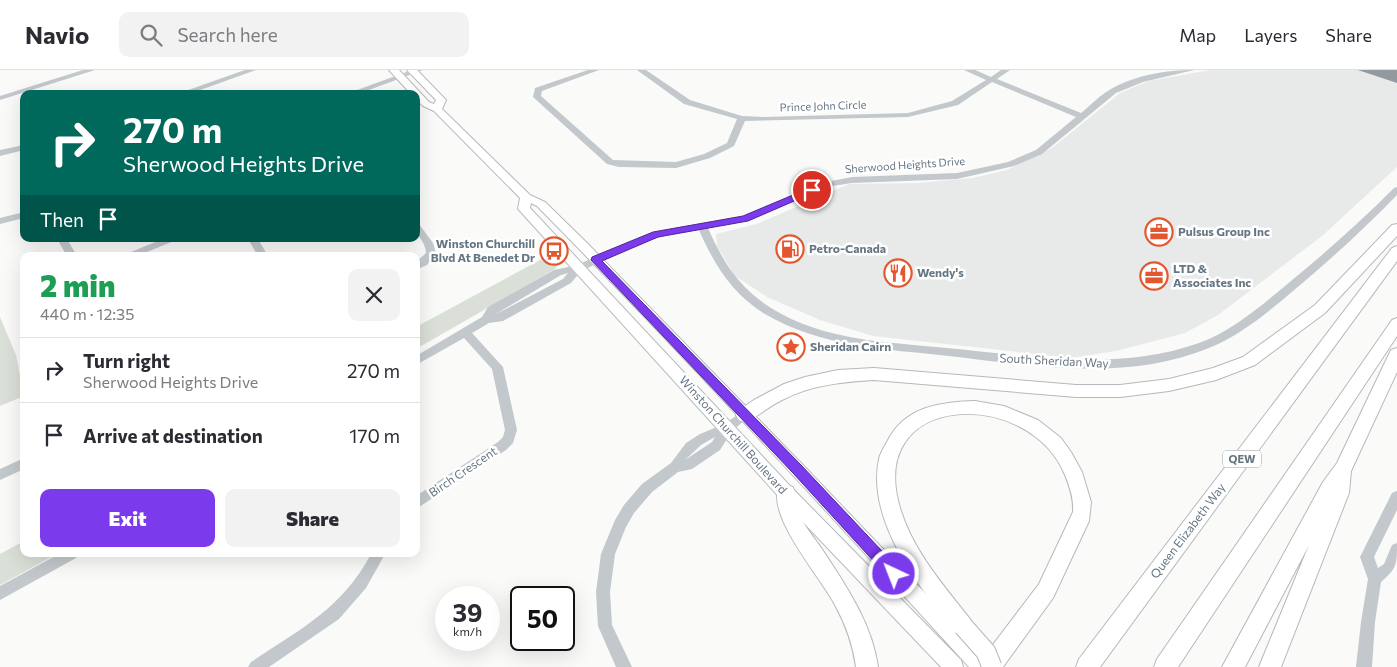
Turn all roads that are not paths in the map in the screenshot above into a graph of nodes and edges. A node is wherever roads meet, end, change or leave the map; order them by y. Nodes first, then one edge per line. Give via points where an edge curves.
1 (91, 70) edge
2 (252, 70) edge
3 (415, 70) edge
4 (595, 70) edge
5 (641, 70) edge
6 (968, 70) edge
7 (1006, 70) edge
8 (1190, 70) edge
9 (397, 73) edge
10 (992, 80) junction
11 (26, 90) edge
12 (193, 90) edge
13 (359, 90) edge
14 (413, 90) edge
15 (20, 92) edge
16 (0, 98) edge
17 (420, 98) edge
18 (437, 109) junction
19 (1083, 117) junction
20 (742, 118) junction
21 (20, 148) edge
22 (0, 153) edge
23 (1397, 190) edge
24 (526, 197) junction
25 (20, 216) edge
26 (0, 221) edge
27 (703, 227) junction
28 (1397, 228) edge
29 (420, 231) edge
30 (164, 242) edge
31 (1397, 251) edge
32 (139, 252) edge
33 (596, 260) junction
34 (420, 264) edge
35 (578, 268) junction
36 (1397, 324) edge
37 (466, 333) junction
38 (1397, 354) edge
39 (420, 359) edge
40 (744, 415) junction
41 (728, 428) junction
42 (20, 465) edge
43 (1344, 468) junction
44 (0, 475) edge
45 (786, 492) junction
46 (1397, 497) edge
47 (420, 501) edge
48 (1397, 549) edge
49 (66, 557) edge
50 (376, 557) edge
51 (1375, 578) junction
52 (0, 594) edge
53 (958, 631) junction
54 (256, 667) edge
55 (624, 667) edge
56 (867, 667) edge
57 (954, 667) edge
58 (982, 667) edge
59 (991, 667) edge
60 (1087, 667) edge
61 (1165, 667) edge
62 (1233, 667) edge
63 (1270, 667) edge
64 (1364, 667) edge

1 - 11 street
2 - 12 street
3 - 9 street
3 - 18 main road, Winston Churchill Boulevard via 441,100
4 - 20 street via 538,90 537,97 610,162 676,165 707,156 731,144
5 - 20 street, Prince John Circle via 688,102
6 - 10 street
7 - 10 street, Prince John Circle
8 - 19 street, Sherwood Heights Drive via 1125,84
9 - 13 street
9 - 14 main road, Winston Churchill Boulevard
10 - 19 street
10 - 20 street, Prince John Circle via 955,103 908,115
15 - 16 street
17 - 18 main road, Winston Churchill Boulevard
18 - 24 main road, Winston Churchill Boulevard
19 - 27 street, Sherwood Heights Drive via 1039,152 1011,164 957,176 852,180 824,185 745,219
21 - 22 street
23 - 27 street, South Sheridan Way via 1325,259 1225,337 1179,354 1114,364 1018,362 870,344 810,331 768,311 736,286 720,265
24 - 33 main road, Winston Churchill Boulevard via 541,204
24 - 35 main road, Winston Churchill Boulevard via 524,209
25 - 26 street
27 - 33 street, Sherwood Heights Drive via 656,234
28 - 40 highway via 1320,309 1249,361 1216,374 1169,385 1076,392 874,374 842,375 792,387
29 - 34 street via 432,252
30 - 32 street
31 - 60 highway, Queen Elizabeth Way / QEW
33 - 35 street, Sherwood Heights Drive
33 - 40 main road, Winston Churchill Boulevard
35 - 37 street, Sherwood Heights Drive via 567,281
35 - 41 main road, Winston Churchill Boulevard
36 - 61 highway
37 - 39 street, Sherwood Heights Drive
37 - 47 street, Birch Crescent via 496,367 511,430 502,446
38 - 43 highway
40 - 41 street
40 - 53 main road, Winston Churchill Boulevard
41 - 45 main road, Winston Churchill Boulevard
41 - 55 street via 716,446 688,465 675,467 647,488 620,524 608,554 602,592 605,626
42 - 44 street
43 - 62 highway
43 - 63 highway via 1340,493
45 - 56 highway via 790,518 842,597 856,626
45 - 57 main road, Winston Churchill Boulevard
46 - 51 street via 1366,557
48 - 51 street via 1389,568
49 - 52 street
50 - 54 street via 354,595 332,616
51 - 64 street
53 - 58 main road, Winston Churchill Boulevard
53 - 59 highway, bridge via 986,652
53 - 59 highway via 897,526 887,491 886,462 897,437 921,416 950,407 968,406 998,410 1030,423 1056,443 1080,488 1082,511 1046,591

